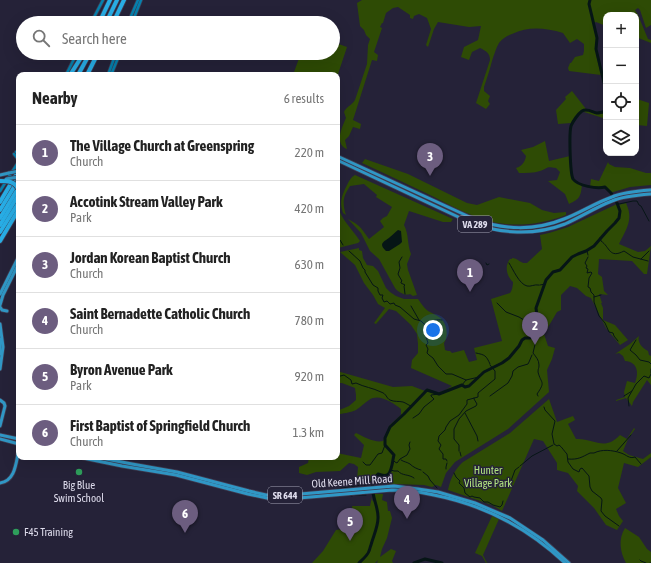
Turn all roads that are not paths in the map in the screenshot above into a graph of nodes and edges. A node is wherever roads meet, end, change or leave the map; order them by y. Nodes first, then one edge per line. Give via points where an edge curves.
1 (103, 0) edge
2 (110, 0) edge
3 (117, 0) edge
4 (124, 0) edge
5 (138, 0) edge
6 (141, 0) edge
7 (95, 16) edge
8 (102, 16) edge
9 (109, 16) edge
10 (116, 16) edge
11 (131, 16) edge
12 (135, 16) edge
13 (74, 60) edge
14 (80, 60) edge
15 (80, 60) edge
16 (87, 60) edge
17 (94, 60) edge
18 (113, 60) edge
19 (117, 60) edge
20 (68, 72) edge
21 (72, 72) edge
22 (74, 72) edge
23 (81, 72) edge
24 (88, 72) edge
25 (109, 72) edge
26 (112, 72) edge
27 (340, 157) edge
28 (340, 161) edge
29 (16, 165) edge
30 (16, 172) edge
31 (0, 175) edge
32 (16, 176) edge
33 (16, 178) edge
34 (0, 180) edge
35 (16, 183) edge
36 (16, 185) edge
37 (1, 189) edge
38 (651, 190) edge
39 (16, 193) edge
40 (16, 194) edge
41 (651, 194) edge
42 (622, 196) junction
43 (0, 200) edge
44 (605, 202) junction
45 (16, 207) edge
46 (0, 210) edge
47 (16, 214) edge
48 (0, 218) edge
49 (0, 225) edge
50 (0, 232) edge
51 (0, 241) edge
52 (16, 262) edge
53 (16, 269) edge
54 (0, 294) edge
55 (0, 306) edge
56 (7, 311) dead end
57 (0, 324) edge
58 (0, 339) edge
59 (0, 354) edge
60 (0, 369) edge
61 (0, 400) edge
62 (0, 426) edge
63 (0, 435) edge
64 (16, 438) edge
65 (0, 439) edge
66 (14, 442) edge
67 (16, 460) edge
68 (93, 460) edge
69 (109, 460) edge
70 (0, 483) edge
71 (378, 489) junction
72 (366, 490) junction
73 (564, 563) edge
74 (569, 563) edge

1 - 7 main road
2 - 8 highway
3 - 9 highway
4 - 10 highway
5 - 11 main road
6 - 12 main road
13 - 20 main road
14 - 21 highway
15 - 22 highway
16 - 23 highway
17 - 24 highway
18 - 25 main road
19 - 26 main road
27 - 44 main road, VA 289 via 474,219 503,227 527,228 550,224
28 - 44 main road, VA 289 via 469,222 501,231 526,232 547,229 567,223
29 - 37 main road
30 - 31 main road, bridge
32 - 43 highway
33 - 34 main road, bridge
34 - 36 highway, bridge
35 - 46 highway
38 - 42 main road, VA 289
39 - 48 highway
40 - 49 highway
41 - 42 main road, VA 289
42 - 44 main road, VA 289
45 - 50 highway
47 - 51 highway
52 - 54 main road
53 - 55 main road
55 - 56 main road via 2,310
57 - 60 main road via 3,350
58 - 59 main road
61 - 62 main road via 5,406
63 - 64 main road
65 - 66 main road
67 - 70 main road via 12,476
68 - 72 main road, Old Keene Mill Road / SR 644 via 176,476 267,498 287,499
69 - 72 main road, Old Keene Mill Road / SR 644 via 177,472 266,495
71 - 72 main road, Old Keene Mill Road / SR 644
71 - 73 main road, Old Keene Mill Road / SR 644 via 450,498 484,509 509,521 541,542
71 - 74 main road, Old Keene Mill Road / SR 644 via 394,486 418,488 466,499 510,518 549,545

